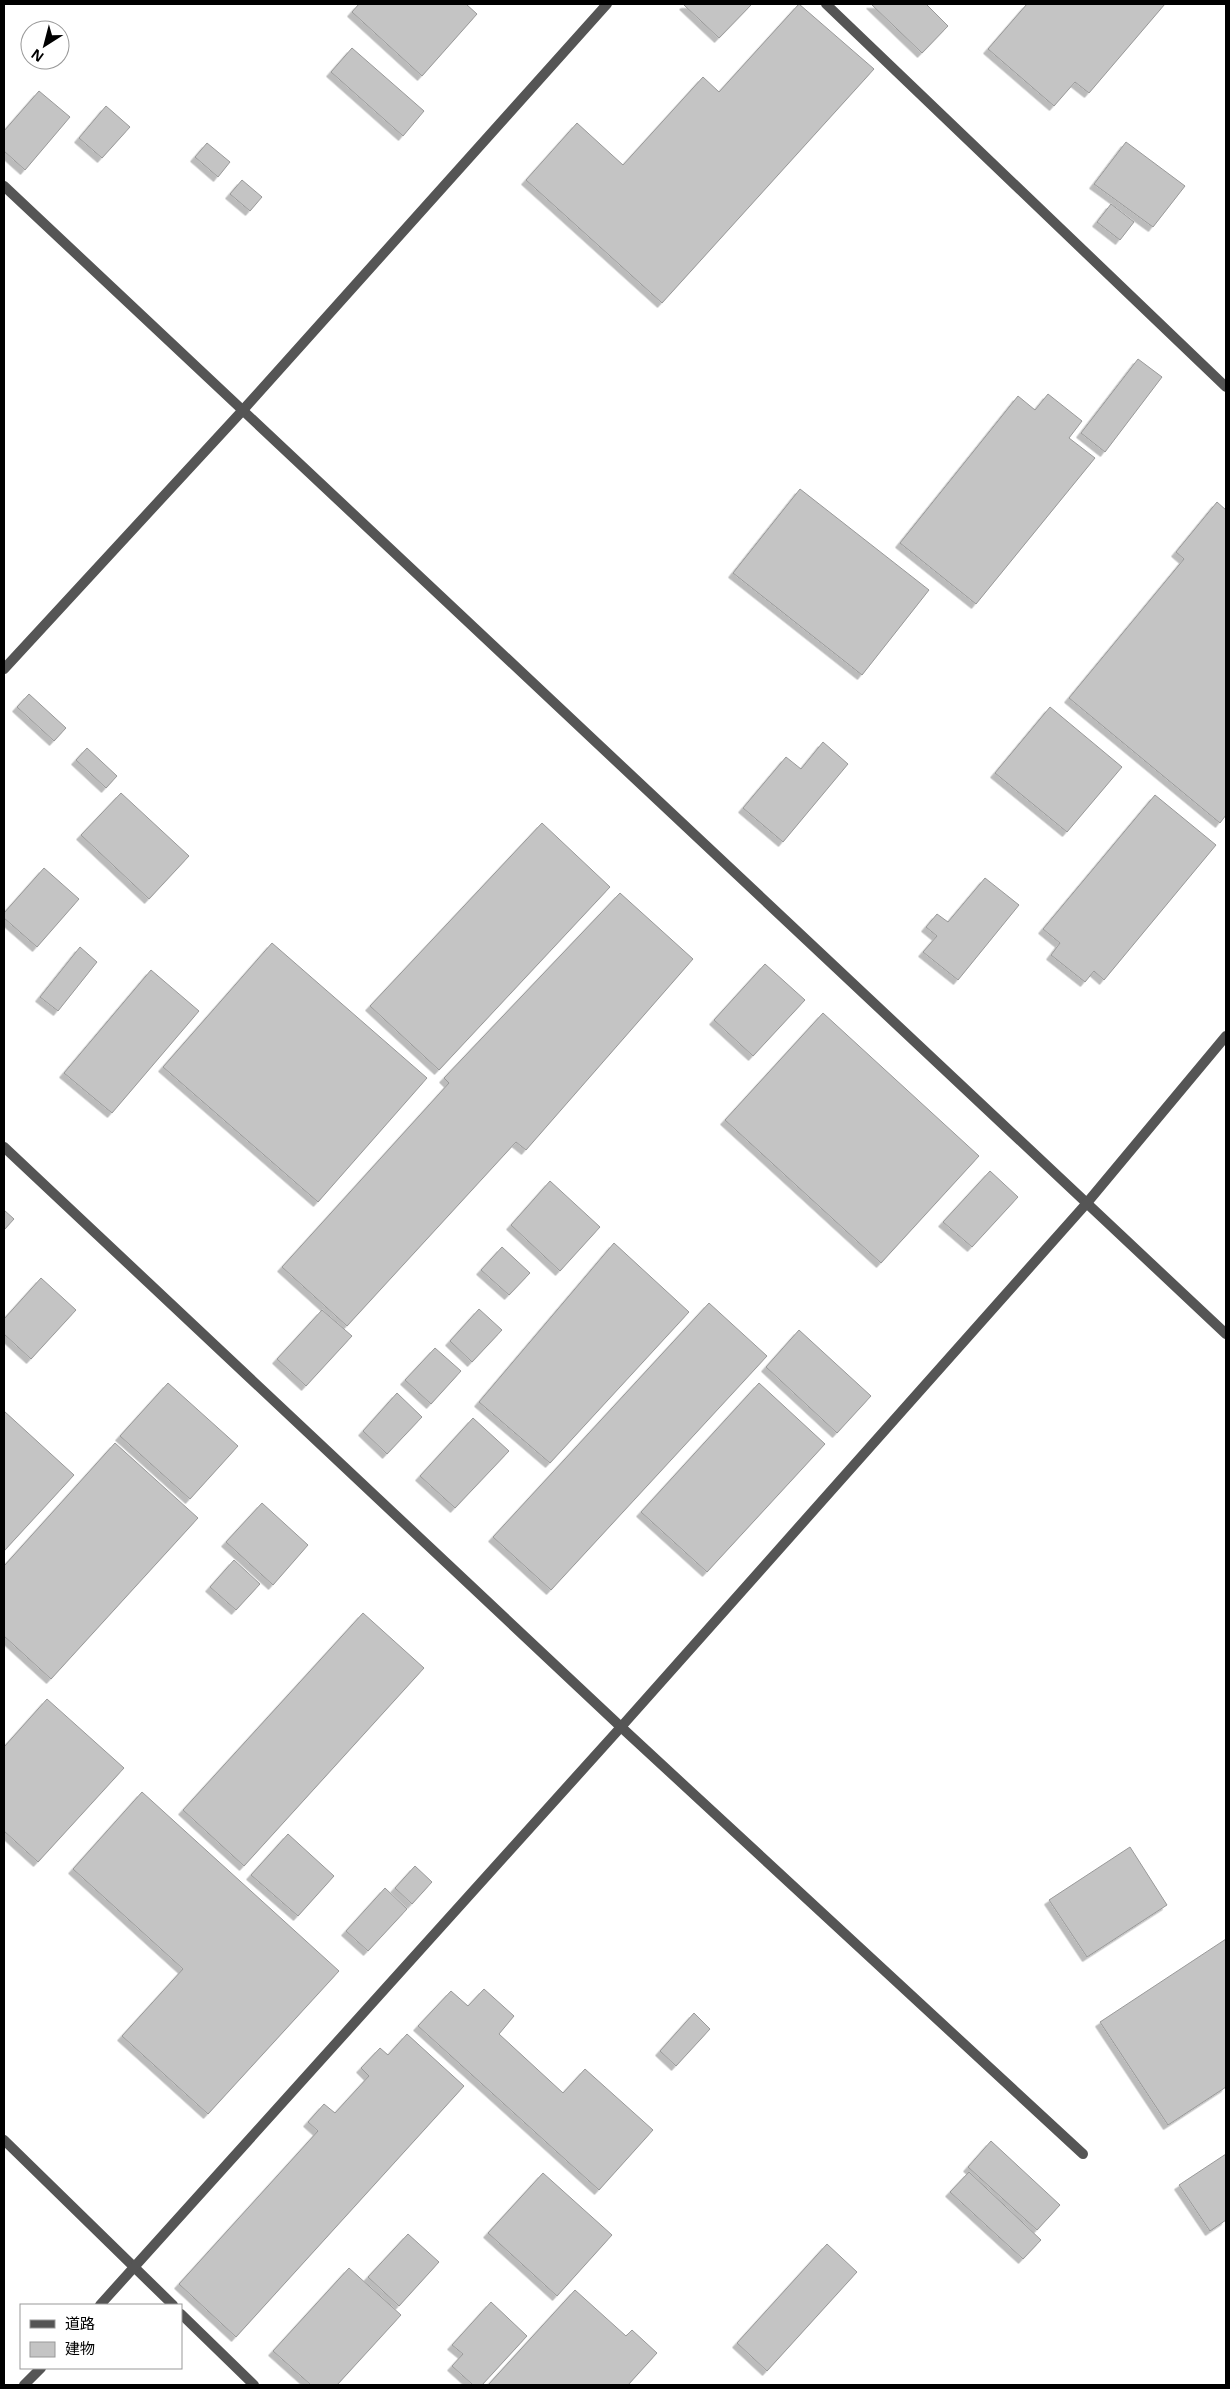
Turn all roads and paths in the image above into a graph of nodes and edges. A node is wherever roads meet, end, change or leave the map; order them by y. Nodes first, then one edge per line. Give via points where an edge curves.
1 (607, 4) edge
2 (826, 4) edge
3 (4, 186) edge
4 (1226, 387) edge
5 (243, 410) junction
6 (4, 669) edge
7 (1226, 1036) edge
8 (4, 1147) edge
9 (1086, 1204) junction
10 (1226, 1334) edge
11 (621, 1727) junction
12 (4, 2140) edge
13 (1083, 2154) dead end
14 (135, 2268) junction
15 (101, 2304) edge
16 (172, 2304) edge
17 (182, 2315) edge
18 (40, 2369) edge
19 (24, 2385) edge
20 (254, 2385) edge

1 - 5 street
2 - 4 street
3 - 5 street
5 - 6 street
5 - 9 street
7 - 9 street
8 - 11 street
9 - 10 street
9 - 11 street
11 - 13 street
11 - 14 street
12 - 14 street
14 - 15 street
14 - 16 street
17 - 20 street
18 - 19 street

